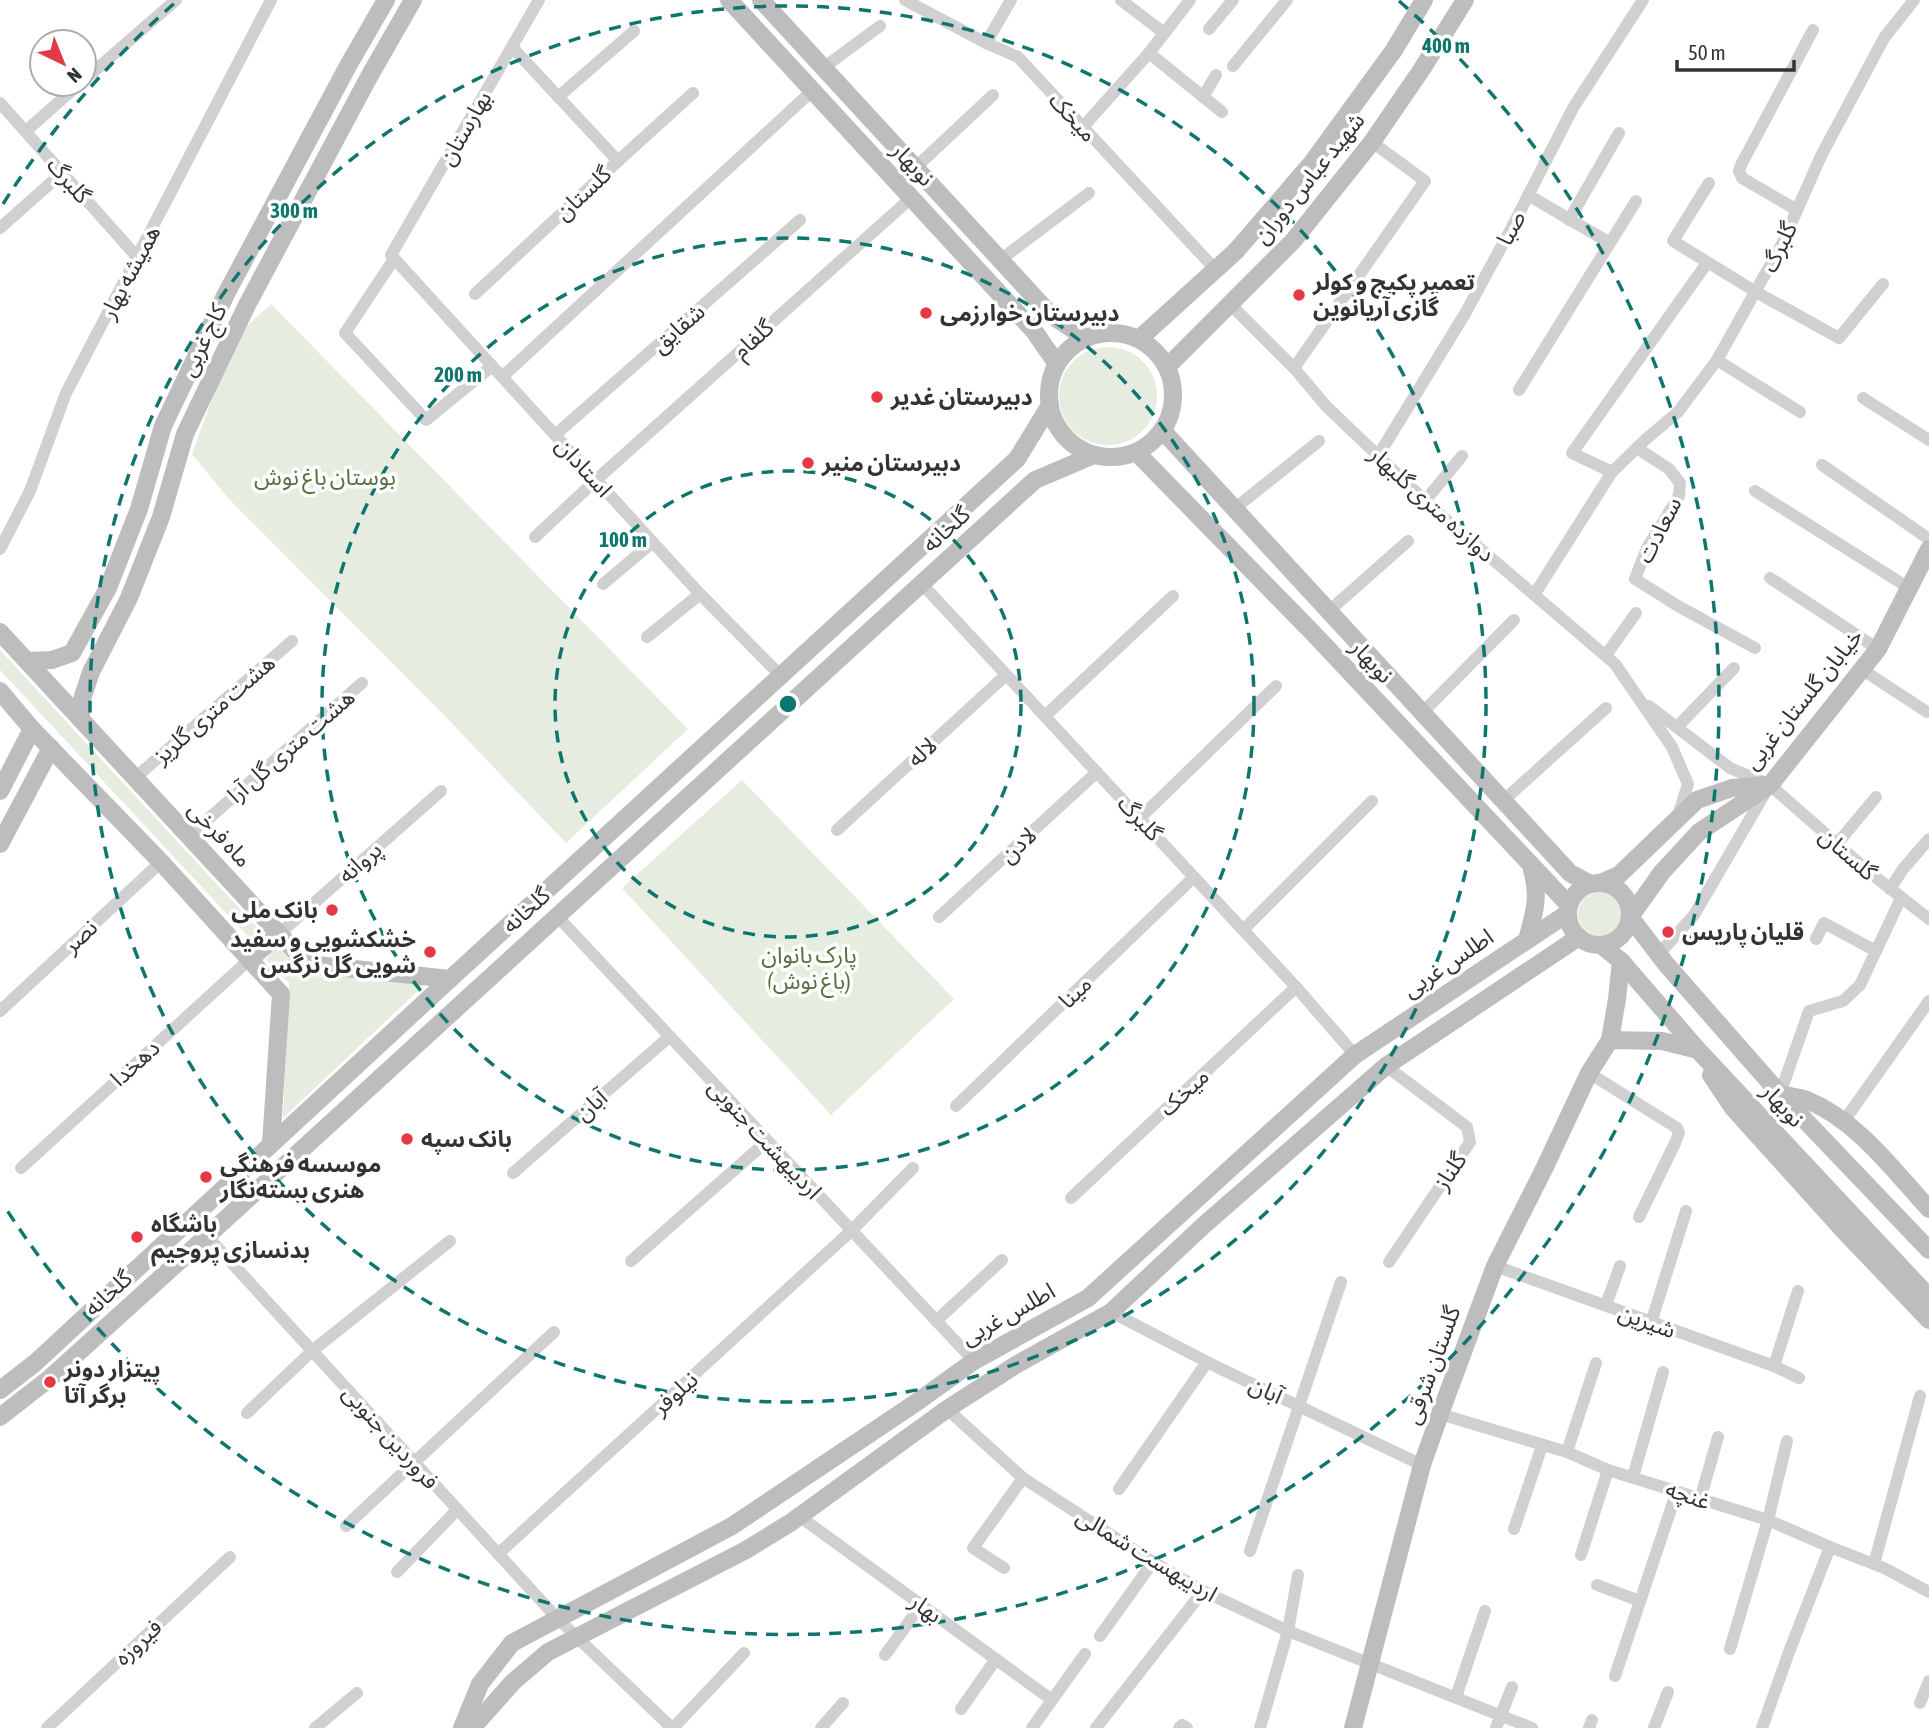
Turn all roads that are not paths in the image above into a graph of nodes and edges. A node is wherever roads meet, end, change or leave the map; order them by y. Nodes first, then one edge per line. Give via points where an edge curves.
1 (176, 0) edge
2 (271, 0) edge
3 (386, 0) edge
4 (413, 0) edge
5 (539, 0) edge
6 (729, 0) edge
7 (761, 0) edge
8 (905, 0) edge
9 (1011, 0) edge
10 (1121, 0) edge
11 (1190, 0) edge
12 (1233, 0) edge
13 (1287, 0) edge
14 (1424, 0) edge
15 (1465, 0) edge
16 (1643, 0) edge
17 (1914, 0) edge
18 (880, 26) dead end
19 (1209, 29) dead end
20 (1813, 30) dead end
21 (634, 31) dead end
22 (1164, 33) junction
23 (986, 43) junction
24 (512, 47) junction
25 (1149, 53) junction
26 (353, 58) junction
27 (1233, 66) dead end
28 (98, 68) edge
29 (374, 68) junction
30 (823, 68) junction
31 (1216, 75) dead end
32 (812, 90) junction
33 (693, 93) dead end
34 (993, 95) dead end
35 (558, 97) junction
36 (1203, 97) junction
37 (63, 98) edge
38 (0, 103) edge
39 (1222, 112) dead end
40 (1083, 127) junction
41 (26, 131) junction
42 (1619, 133) dead end
43 (1372, 142) junction
44 (618, 161) junction
45 (915, 168) junction
46 (62, 173) junction
47 (1709, 183) dead end
48 (1089, 193) dead end
49 (1528, 195) junction
50 (911, 198) junction
51 (1636, 201) dead end
52 (1797, 210) junction
53 (800, 220) dead end
54 (1569, 220) junction
55 (0, 228) edge
56 (1610, 243) junction
57 (393, 257) junction
58 (138, 258) junction
59 (1000, 260) junction
60 (1707, 263) junction
61 (1215, 269) junction
62 (1883, 284) dead end
63 (1756, 292) junction
64 (226, 294) junction
65 (475, 294) dead end
66 (1230, 304) junction
67 (247, 305) junction
68 (1086, 338) junction
69 (1139, 339) junction
70 (1717, 360) junction
71 (1057, 364) junction
72 (492, 366) junction
73 (1167, 367) junction
74 (1294, 368) junction
75 (502, 377) junction
76 (1519, 390) dead end
77 (1863, 398) dead end
78 (1050, 405) junction
79 (1800, 412) dead end
80 (1162, 430) junction
81 (555, 435) junction
82 (1929, 440) edge
83 (1319, 441) dead end
84 (1637, 447) junction
85 (1136, 452) junction
86 (1094, 455) junction
87 (1378, 456) junction
88 (1462, 456) dead end
89 (1822, 465) dead end
90 (1612, 472) junction
91 (596, 480) junction
92 (1755, 492) dead end
93 (1425, 501) junction
94 (1234, 509) junction
95 (535, 537) dead end
96 (1929, 539) edge
97 (1408, 541) dead end
98 (653, 542) junction
99 (0, 549) edge
100 (1927, 557) edge
101 (1770, 578) dead end
102 (603, 584) dead end
103 (922, 584) junction
104 (1909, 588) junction
105 (700, 594) junction
106 (1534, 595) junction
107 (1173, 597) dead end
108 (1329, 611) junction
109 (1636, 613) dead end
110 (1514, 620) dead end
111 (0, 632) edge
112 (647, 637) dead end
113 (292, 641) dead end
114 (1755, 648) dead end
115 (1878, 649) junction
116 (72, 653) junction
117 (1606, 655) junction
118 (27, 661) junction
119 (1734, 668) dead end
120 (1863, 670) junction
121 (90, 672) junction
122 (1006, 674) junction
123 (781, 676) junction
124 (362, 684) dead end
125 (1276, 686) dead end
126 (0, 691) edge
127 (1639, 698) junction
128 (1606, 708) dead end
129 (1927, 712) dead end
130 (1422, 713) junction
131 (1045, 716) junction
132 (81, 719) junction
133 (1677, 727) junction
134 (32, 729) junction
135 (51, 748) junction
136 (1097, 772) junction
137 (135, 778) junction
138 (1770, 785) junction
139 (0, 791) edge
140 (441, 791) dead end
141 (1876, 797) dead end
142 (1504, 800) junction
143 (1372, 801) dead end
144 (1678, 817) junction
145 (1140, 818) junction
146 (837, 830) dead end
147 (189, 836) junction
148 (1929, 839) edge
149 (0, 845) edge
150 (1836, 845) junction
151 (161, 862) junction
152 (1531, 867) junction
153 (1194, 877) junction
154 (1595, 884) junction
155 (1890, 889) junction
156 (1901, 898) junction
157 (1569, 909) junction
158 (556, 916) junction
159 (1630, 917) junction
160 (939, 918) dead end
161 (1929, 919) edge
162 (1243, 930) junction
163 (279, 933) junction
164 (1579, 937) junction
165 (1816, 939) dead end
166 (1527, 940) junction
167 (1601, 945) junction
168 (1876, 951) junction
169 (1658, 954) junction
170 (250, 960) junction
171 (1621, 961) junction
172 (450, 979) junction
173 (1296, 987) junction
174 (1929, 1001) edge
175 (0, 1011) edge
176 (669, 1037) junction
177 (1610, 1040) junction
178 (1697, 1049) junction
179 (1355, 1055) junction
180 (1386, 1066) junction
181 (1589, 1073) junction
182 (1780, 1094) junction
183 (956, 1106) dead end
184 (1844, 1121) junction
185 (767, 1141) junction
186 (271, 1144) junction
187 (21, 1168) dead end
188 (913, 1168) dead end
189 (513, 1174) dead end
190 (1071, 1198) dead end
191 (1929, 1209) edge
192 (1686, 1211) dead end
193 (1639, 1217) dead end
194 (851, 1231) junction
195 (207, 1237) junction
196 (450, 1241) dead end
197 (1929, 1250) edge
198 (1002, 1260) dead end
199 (631, 1261) dead end
200 (1389, 1262) dead end
201 (1494, 1266) junction
202 (1620, 1266) dead end
203 (1341, 1282) dead end
204 (1798, 1292) dead end
205 (1929, 1297) edge
206 (1606, 1305) junction
207 (1111, 1312) junction
208 (1929, 1320) edge
209 (936, 1321) junction
210 (1651, 1323) junction
211 (554, 1332) dead end
212 (312, 1351) junction
213 (974, 1361) junction
214 (1207, 1362) junction
215 (1596, 1363) dead end
216 (1773, 1366) junction
217 (1663, 1372) dead end
218 (1799, 1378) dead end
219 (0, 1390) edge
220 (1920, 1396) dead end
221 (1299, 1405) junction
222 (947, 1409) junction
223 (247, 1413) dead end
224 (1440, 1414) junction
225 (0, 1418) edge
226 (1718, 1437) dead end
227 (1787, 1441) dead end
228 (1542, 1446) junction
229 (1567, 1452) junction
230 (414, 1462) junction
231 (1422, 1465) junction
232 (1608, 1469) junction
233 (1633, 1477) junction
234 (1023, 1478) junction
235 (1119, 1489) dead end
236 (1677, 1491) junction
237 (1700, 1500) junction
238 (457, 1510) junction
239 (799, 1516) junction
240 (1768, 1521) junction
241 (346, 1526) dead end
242 (1514, 1528) dead end
243 (1830, 1547) junction
244 (1250, 1551) dead end
245 (498, 1554) junction
246 (1581, 1555) dead end
247 (230, 1557) dead end
248 (1153, 1562) junction
249 (1874, 1564) junction
250 (1004, 1568) dead end
251 (397, 1572) dead end
252 (1298, 1575) dead end
253 (1597, 1585) dead end
254 (1203, 1591) junction
255 (1929, 1592) edge
256 (1640, 1601) junction
257 (921, 1605) junction
258 (1485, 1611) dead end
259 (557, 1618) junction
260 (1288, 1631) junction
261 (1100, 1636) dead end
262 (576, 1637) junction
263 (1730, 1648) dead end
264 (744, 1653) dead end
265 (1085, 1654) dead end
266 (885, 1655) dead end
267 (996, 1659) junction
268 (1371, 1663) junction
269 (1615, 1676) dead end
270 (1929, 1681) edge
271 (1512, 1687) dead end
272 (1668, 1692) dead end
273 (357, 1693) dead end
274 (1456, 1697) junction
275 (1052, 1700) junction
276 (843, 1703) dead end
277 (1920, 1703) dead end
278 (961, 1709) dead end
279 (1498, 1722) edge
280 (47, 1728) edge
281 (315, 1728) edge
282 (462, 1728) edge
283 (472, 1728) edge
284 (673, 1728) edge
285 (821, 1728) edge
286 (1032, 1728) edge
287 (1096, 1728) edge
288 (1179, 1728) edge
289 (1187, 1728) edge
290 (1260, 1728) edge
291 (1353, 1728) edge
292 (1532, 1728) edge
293 (1654, 1728) edge
294 (1762, 1728) edge

1 - 28 street
2 - 58 street, همیشه بهار
3 - 26 main road, کاج غربی
4 - 29 main road, کاج غربی
5 - 24 street, بهارستان
6 - 32 main road, نوبهار
7 - 30 main road, نوبهار
8 - 23 street, میخک
9 - 23 street
10 - 22 street
11 - 22 street
12 - 19 street
13 - 27 street
14 - 61 main road, شهید عباس دوران via 1394,50 1311,164
15 - 43 main road, شهید عباس دوران
16 - 49 street, صبا via 1573,108
17 - 52 street, گلبرگ via 1884,38
18 - 30 street
20 - 52 street via 1740,171 1742,177
21 - 35 street
22 - 25 street
23 - 40 street, میخک via 1018,57
24 - 35 street
24 - 57 street, بهارستان
25 - 36 street
25 - 40 street
26 - 29 main road
26 - 64 main road, کاج غربی
29 - 67 main road, کاج غربی
30 - 45 main road, نوبهار
31 - 36 street
32 - 50 main road, نوبهار
32 - 75 street
33 - 44 street, گلستان
34 - 45 street
35 - 44 street
36 - 39 street
37 - 41 street
38 - 41 street, گلبرگ
40 - 61 street, میخک
41 - 46 street, گلبرگ
42 - 54 street
43 - 66 main road, شهید عباس دوران via 1293,241
43 - 74 street via 1425,181
44 - 65 street, گلستان
45 - 59 main road, نوبهار
46 - 55 street
46 - 58 street, گلبرگ
47 - 60 street via 1673,241
48 - 59 street
49 - 54 street
49 - 87 street, صبا via 1466,312
50 - 71 main road, نوبهار via 1034,331
50 - 91 street, گلفام
51 - 56 street
52 - 63 street, گلبرگ
53 - 81 street, شقایق
54 - 56 street
56 - 76 street
57 - 72 street, استادان
57 - 72 street, بهارستان via 345,333 426,420
58 - 99 street, همیشه بهار via 66,393 30,491
59 - 68 main road, نوبهار via 1051,315
60 - 63 street
60 - 90 street via 1572,453
61 - 69 main road, شهید عباس دوران
62 - 63 street via 1839,338
63 - 70 street, گلبرگ
64 - 67 main road
64 - 116 main road, کاج غربی via 163,426 139,509 108,588
66 - 73 main road, شهید عباس دوران
66 - 74 street, دوازده متری گلبهار
67 - 121 main road, کاج غربی via 185,434 129,598
68 - 69 main road via 1121,333
68 - 71 main road
69 - 73 main road via 1155,350
70 - 79 street
70 - 84 street, گلبرگ via 1678,412
71 - 78 main road via 1050,384
72 - 75 street, استادان
73 - 80 main road via 1173,388 1172,410
74 - 87 street, دوازده متری گلبهار
75 - 81 street, استادان
77 - 82 street
78 - 86 main road via 1058,427 1073,444
78 - 123 main road, گلخانه via 1017,459
80 - 85 main road
80 - 94 main road, نوبهار
81 - 91 street, استادان
83 - 94 street
84 - 90 street, گلبرگ
84 - 114 street, سعادت via 1670,469 1680,483 1679,496 1647,548 1635,579
85 - 86 main road via 1116,457
85 - 152 main road, نوبهار
86 - 103 main road, گلخانه via 1035,480
87 - 93 street, دوازده متری گلبهار
88 - 93 street
89 - 96 street
90 - 106 street, گلبرگ
91 - 95 street, گلفام
91 - 98 street, استادان
92 - 104 street
93 - 106 street, دوازده متری گلبهار
94 - 108 main road, نوبهار
97 - 108 street
98 - 102 street
98 - 105 street, استادان
100 - 104 main road, خیابان گلستان غربی
101 - 115 street
103 - 122 street, گلبرگ
103 - 158 main road, گلخانه
104 - 115 main road, خیابان گلستان غربی
105 - 112 street
105 - 123 street, استادان
106 - 117 street, دوازده متری گلبهار
107 - 131 street
108 - 130 main road, نوبهار
109 - 117 street
110 - 130 street
111 - 118 main road, ماه فرخی
113 - 137 street, هشت متری گلریز
115 - 120 main road, خیابان گلستان غربی
116 - 118 main road
116 - 121 main road via 74,667
117 - 127 street, دوازده متری گلبهار
118 - 132 main road, ماه فرخی
119 - 133 street
120 - 129 street
120 - 138 main road, خیابان گلستان غربی
121 - 132 main road, کاج غربی
122 - 131 street, گلبرگ
122 - 146 street, لاله
123 - 172 main road, گلخانه
124 - 147 street, هشت متری گل آرا
125 - 145 street
126 - 134 main road
127 - 133 street, گلستان
127 - 144 street, دوازده متری گلبهار via 1672,747 1688,783
128 - 142 street
130 - 142 main road, نوبهار
131 - 136 street, گلبرگ
132 - 137 main road, ماه فرخی
133 - 138 street, گلستان via 1730,768
134 - 135 main road
134 - 139 main road
135 - 149 main road
135 - 151 main road
136 - 145 street, گلبرگ
136 - 160 street, لادن
137 - 147 main road, ماه فرخی
138 - 144 main road via 1732,788 1697,800
138 - 150 street, گلستان
138 - 159 main road, خیابان گلستان غربی via 1699,832 1662,872
138 - 169 street via 1694,915
140 - 163 street, پروانه
141 - 150 street
142 - 154 main road, نوبهار via 1570,873
143 - 162 street
144 - 154 main road via 1619,875
145 - 153 street, گلبرگ
147 - 163 main road, ماه فرخی
148 - 155 street
150 - 155 street, گلستان
151 - 170 main road
151 - 175 street, نصر
152 - 157 main road, نوبهار
152 - 166 main road via 1537,886 1536,908
153 - 162 street, گلبرگ
153 - 183 street, مینا
154 - 157 main road via 1577,892
154 - 159 main road via 1622,893
155 - 156 street, گلستان
156 - 161 street, گلستان
156 - 168 street
157 - 164 main road via 1571,926
157 - 166 main road, اطلس غربی
158 - 176 street, اردیبهشت جنوبی
158 - 195 main road, گلخانه
159 - 167 main road via 1617,939
159 - 169 main road, نوبهار
162 - 173 street, گلبرگ
163 - 170 main road
163 - 172 main road, ماه فرخی via 307,964
164 - 167 main road
164 - 180 main road
165 - 168 street via 1824,923
166 - 179 main road, اطلس غربی
167 - 171 main road, نوبهار
168 - 182 street via 1860,985 1843,1001 1809,1011
169 - 182 main road, نوبهار
170 - 186 main road via 281,993
170 - 187 street, دهخدا
171 - 177 main road, گلستان شرقی
171 - 178 main road, نوبهار
172 - 186 main road, گلخانه
173 - 179 street, گلبرگ
173 - 190 street, میخک
174 - 184 street
176 - 185 street, اردیبهشت جنوبی
176 - 189 street, آبان
177 - 178 main road via 1662,1041
177 - 181 main road, گلستان شرقی
178 - 205 main road, نوبهار
178 - 208 main road via 1733,1108
179 - 213 main road, اطلس غربی via 1088,1298
180 - 200 street, گلناز via 1467,1127 1470,1142
180 - 207 main road
181 - 193 street via 1679,1133
181 - 201 main road, گلستان شرقی
182 - 184 main road via 1806,1100
182 - 197 main road, نوبهار
184 - 191 main road
185 - 194 street, اردیبهشت جنوبی
185 - 199 street
186 - 219 main road, گلخانه
188 - 194 street, نیلوفر
192 - 210 street
194 - 209 street, اردیبهشت جنوبی
194 - 245 street, نیلوفر
195 - 212 street, فروردین جنوبی
195 - 225 main road, گلخانه
196 - 212 street
198 - 209 street
201 - 206 street, شیرین
201 - 224 main road, گلستان شرقی
202 - 206 street
203 - 221 street
204 - 216 street
206 - 210 street, شیرین
207 - 214 street, آبان
207 - 222 main road
209 - 213 street, اردیبهشت جنوبی
210 - 216 street, شیرین
211 - 230 street
212 - 223 street
212 - 230 street, فروردین جنوبی
213 - 259 main road, اطلس غربی via 732,1526
214 - 221 street, آبان
214 - 235 street
215 - 229 street
216 - 218 street, شیرین
217 - 233 street
220 - 249 street
221 - 231 street, آبان
221 - 244 street
222 - 234 street, اردیبهست شمالی
222 - 239 main road
224 - 228 street, غنچه
224 - 231 main road, گلستان شرقی
226 - 237 street
227 - 240 street
228 - 229 street, غنچه
228 - 242 street
229 - 232 street, غنچه
230 - 238 street, فروردین جنوبی
230 - 241 street
231 - 268 main road, گلستان شرقی
232 - 233 street, غنچه
232 - 246 street
233 - 236 street, غنچه
234 - 248 street, اردیبهست شمالی
234 - 250 street via 973,1548
236 - 237 street, غنچه
236 - 256 street
237 - 240 street, غنچه
238 - 245 street, فروردین جنوبی
238 - 251 street
239 - 257 street, بهار
239 - 262 main road via 746,1550
240 - 243 street, غنچه
240 - 263 street
243 - 249 street, غنچه
243 - 294 street
245 - 259 street, فروردین جنوبی
247 - 280 street, فیروزه
248 - 254 street, اردیبهست شمالی
248 - 261 street
249 - 255 street, غنچه
252 - 260 street
253 - 256 street
254 - 260 street, اردیبهست شمالی
254 - 287 street
256 - 269 street
257 - 266 street
257 - 267 street, بهار
258 - 274 street
259 - 262 street, فروردین جنوبی
259 - 282 main road, اطلس غربی via 512,1643 480,1684
260 - 268 street, اردیبهست شمالی
260 - 290 street
262 - 283 main road via 548,1652 513,1682
262 - 284 street, فروردین جنوبی
264 - 284 street
265 - 275 street
267 - 275 street, بهار
267 - 278 street
268 - 274 street, اردیبهست شمالی
268 - 291 main road, گلستان شرقی
270 - 277 street
271 - 279 street
272 - 293 street
273 - 281 street
274 - 279 street, اردیبهست شمالی
275 - 286 street
276 - 285 street
279 - 292 street, اردیبهست شمالی
288 - 289 street

